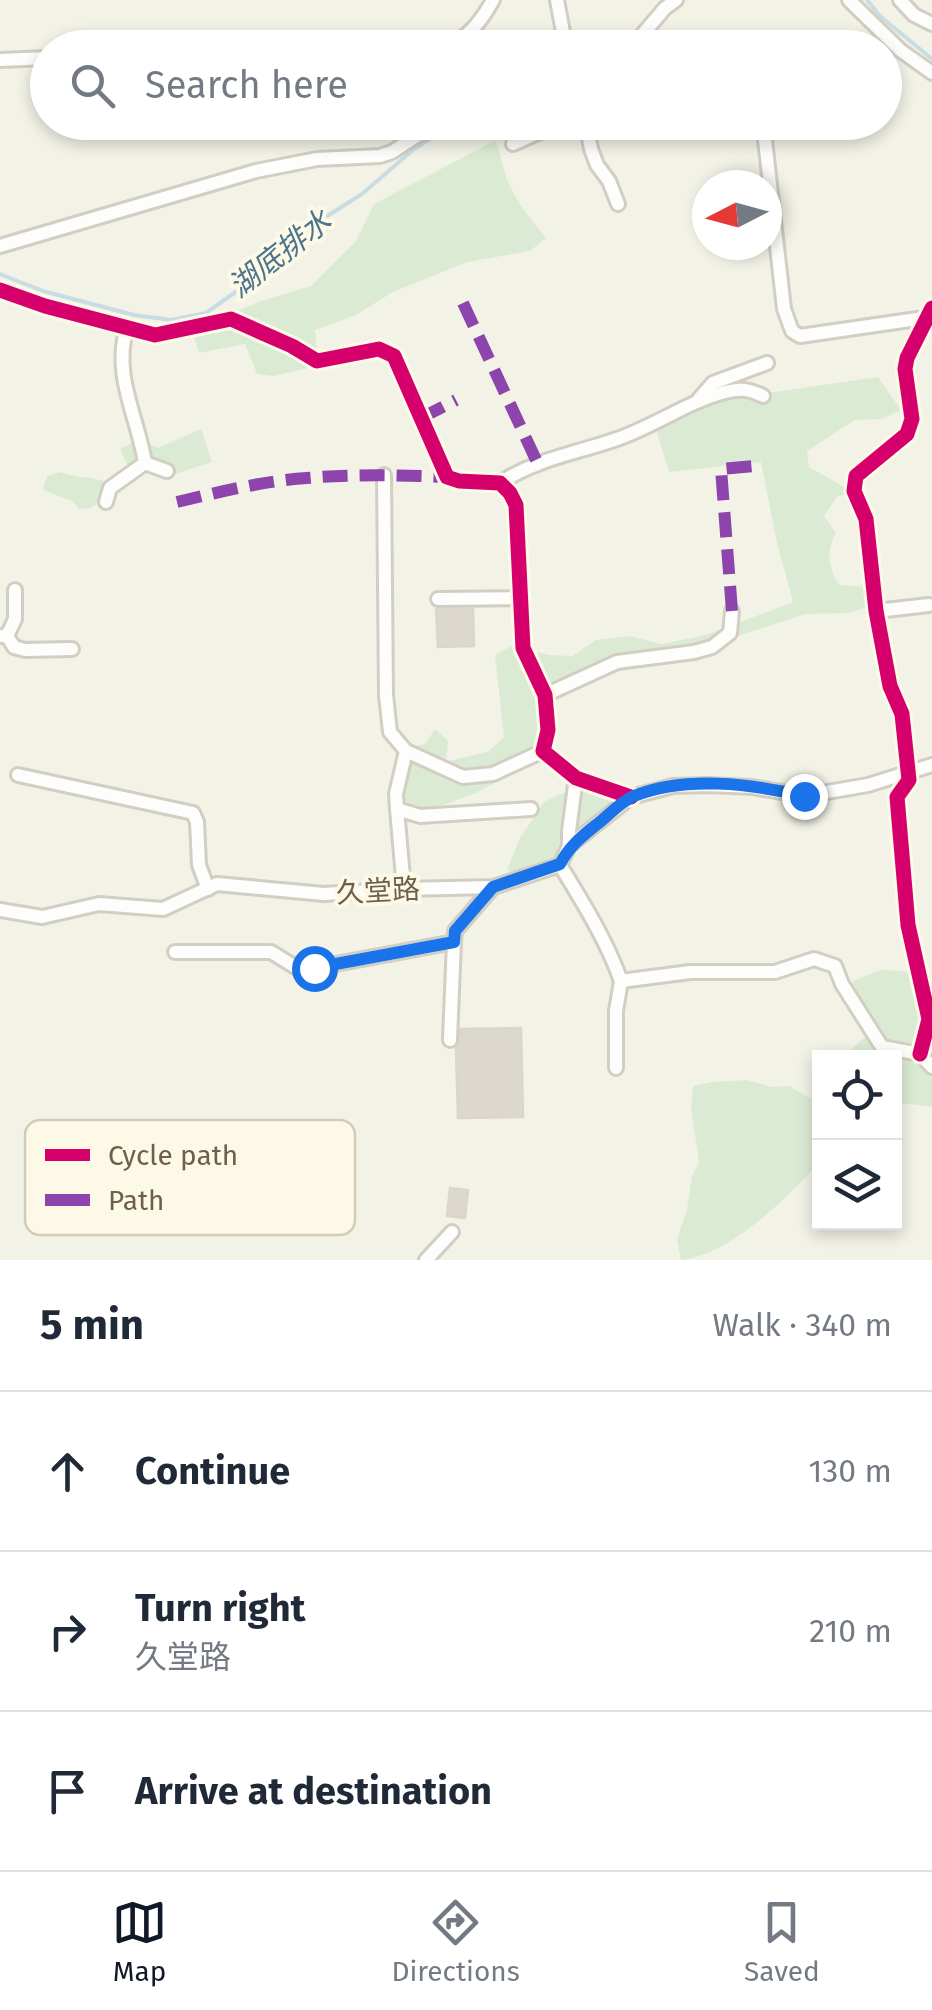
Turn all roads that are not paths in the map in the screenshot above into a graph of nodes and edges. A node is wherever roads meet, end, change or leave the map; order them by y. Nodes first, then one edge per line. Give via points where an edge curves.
1 (493, 0) edge
2 (557, 0) edge
3 (676, 0) edge
4 (849, 0) edge
5 (900, 0) edge
6 (932, 24) edge
7 (471, 30) edge
8 (563, 30) edge
9 (646, 30) edge
10 (880, 30) edge
11 (902, 51) edge
12 (30, 59) edge
13 (0, 60) edge
14 (932, 73) edge
15 (410, 140) edge
16 (522, 140) edge
17 (589, 140) edge
18 (765, 140) edge
19 (513, 144) dead end
20 (618, 204) dead end
21 (0, 246) edge
22 (0, 290) edge
23 (931, 314) edge
24 (127, 328) junction
25 (767, 363) dead end
26 (763, 396) dead end
27 (698, 401) junction
28 (144, 462) junction
29 (167, 471) dead end
30 (384, 475) dead end
31 (500, 483) junction
32 (106, 502) dead end
33 (15, 590) dead end
34 (521, 598) junction
35 (438, 600) dead end
36 (929, 605) dead end
37 (732, 611) dead end
38 (876, 611) junction
39 (3, 636) edge
40 (72, 648) dead end
41 (545, 694) junction
42 (543, 750) junction
43 (406, 752) junction
44 (932, 764) edge
45 (908, 774) junction
46 (18, 775) dead end
47 (576, 778) junction
48 (631, 797) junction
49 (397, 809) junction
50 (532, 809) dead end
51 (570, 846) junction
52 (560, 864) junction
53 (493, 887) junction
54 (208, 888) junction
55 (404, 889) junction
56 (0, 910) edge
57 (454, 942) junction
58 (176, 952) dead end
59 (620, 981) junction
60 (450, 1040) dead end
61 (920, 1054) junction
62 (616, 1068) dead end
63 (932, 1068) edge
64 (452, 1232) dead end
65 (426, 1260) edge

1 - 7 street
2 - 8 street
3 - 9 street
4 - 10 street
5 - 6 street
11 - 14 street
12 - 13 street
15 - 21 street via 380,156 316,158 256,172
16 - 19 street
17 - 20 street
18 - 23 street via 784,310 792,330 800,336
22 - 24 street
23 - 38 street via 907,358 907,434 856,476
24 - 28 street via 122,376
24 - 31 street via 156,335 231,319 317,361 379,349 394,356 447,477
25 - 27 street via 713,383
26 - 27 street via 748,389
27 - 31 street
28 - 29 street
28 - 32 street via 110,488
30 - 43 street via 386,695 390,732
31 - 34 street via 516,505
33 - 39 street via 15,619
34 - 35 street
34 - 41 street via 523,648
36 - 38 street
37 - 41 street via 730,634 712,647 618,662
38 - 45 street via 902,714
39 - 40 street via 24,650
41 - 42 street
42 - 43 street via 493,774 463,777
42 - 47 street
43 - 49 street
44 - 45 street
45 - 48 street via 804,796 708,785
45 - 61 street via 897,797 908,925 930,1019
46 - 54 street via 193,813
47 - 48 street
47 - 51 street
48 - 51 street
49 - 50 street via 420,816
49 - 55 street
51 - 52 street
52 - 53 street, 久堂路
52 - 59 street
53 - 55 street, 久堂路
53 - 57 street via 455,931
54 - 55 street, 久堂路 via 324,894
54 - 56 street, 久堂路 via 162,909 99,904 42,917
57 - 58 street via 314,968 297,968 271,952
57 - 60 street
59 - 61 street via 775,972 814,959 836,966 882,1047
59 - 62 street
61 - 63 street
64 - 65 street

